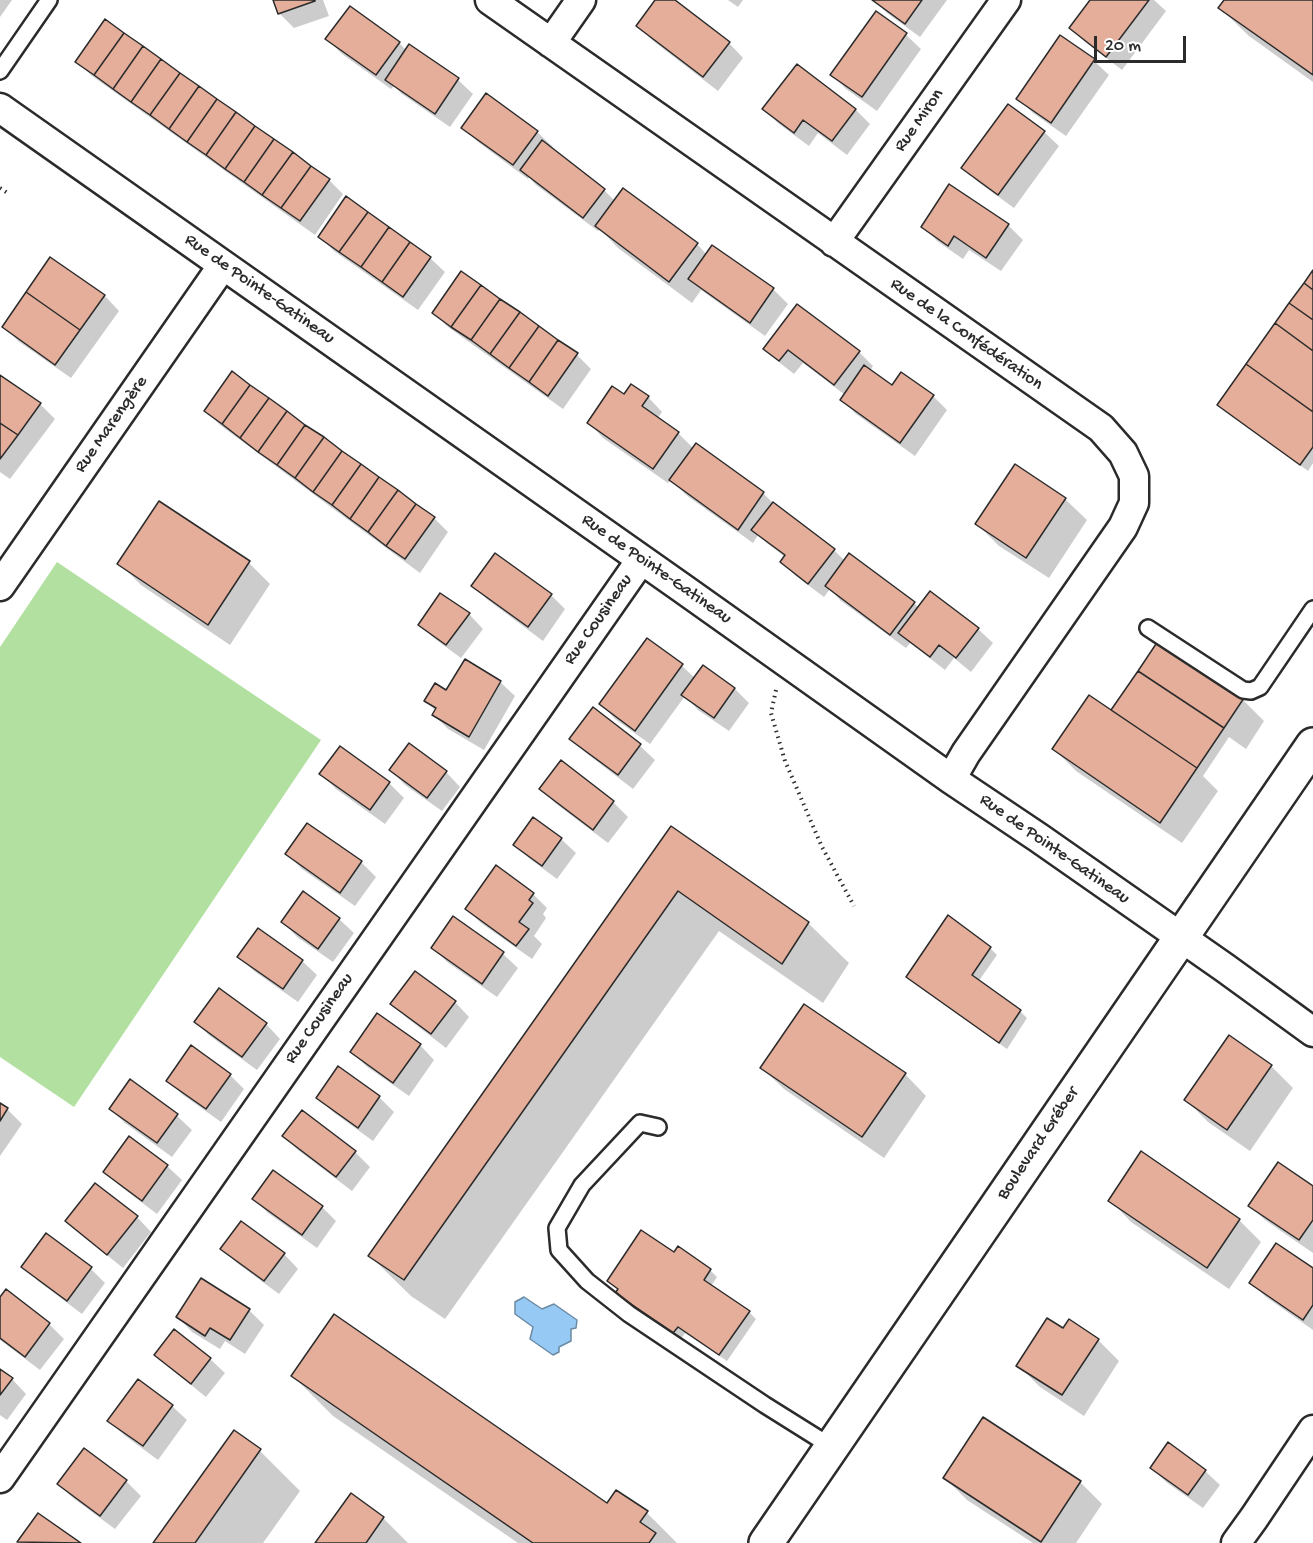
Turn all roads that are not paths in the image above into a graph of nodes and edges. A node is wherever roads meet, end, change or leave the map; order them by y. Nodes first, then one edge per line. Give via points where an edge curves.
1 (49, 0) edge
2 (490, 0) edge
3 (581, 0) edge
4 (1006, 0) edge
5 (551, 43) junction
6 (0, 71) edge
7 (0, 108) edge
8 (834, 242) junction
9 (223, 266) junction
10 (641, 560) junction
11 (0, 586) edge
12 (1313, 609) edge
13 (1148, 628) dead end
14 (1313, 745) edge
15 (951, 780) junction
16 (1180, 938) junction
17 (1313, 1032) edge
18 (658, 1127) dead end
19 (1313, 1430) edge
20 (832, 1447) junction
21 (0, 1478) edge
22 (766, 1543) edge
23 (1236, 1543) edge

1 - 6 lane
2 - 5 street, Rue de la Confédération
3 - 5 street
4 - 8 street, Rue Miron
5 - 8 street, Rue de la Confédération
7 - 9 street, Rue de Pointe-Gatineau
8 - 15 street, Rue de la Confédération via 1101,428 1123,453 1134,476 1134,503 1123,527
9 - 10 street, Rue de Pointe-Gatineau
9 - 11 street, Rue Marengère
10 - 15 street, Rue de Pointe-Gatineau
10 - 21 street, Rue Cousineau
12 - 13 lane via 1260,687 1251,691 1243,690
14 - 16 main road, Boulevard Gréber
15 - 16 street, Rue de Pointe-Gatineau
16 - 17 street, Rue de Pointe-Gatineau
16 - 20 main road, Boulevard Gréber
18 - 20 lane via 639,1123 582,1185 557,1228 559,1250 587,1281 629,1314
19 - 23 street
20 - 22 main road, Boulevard Gréber

